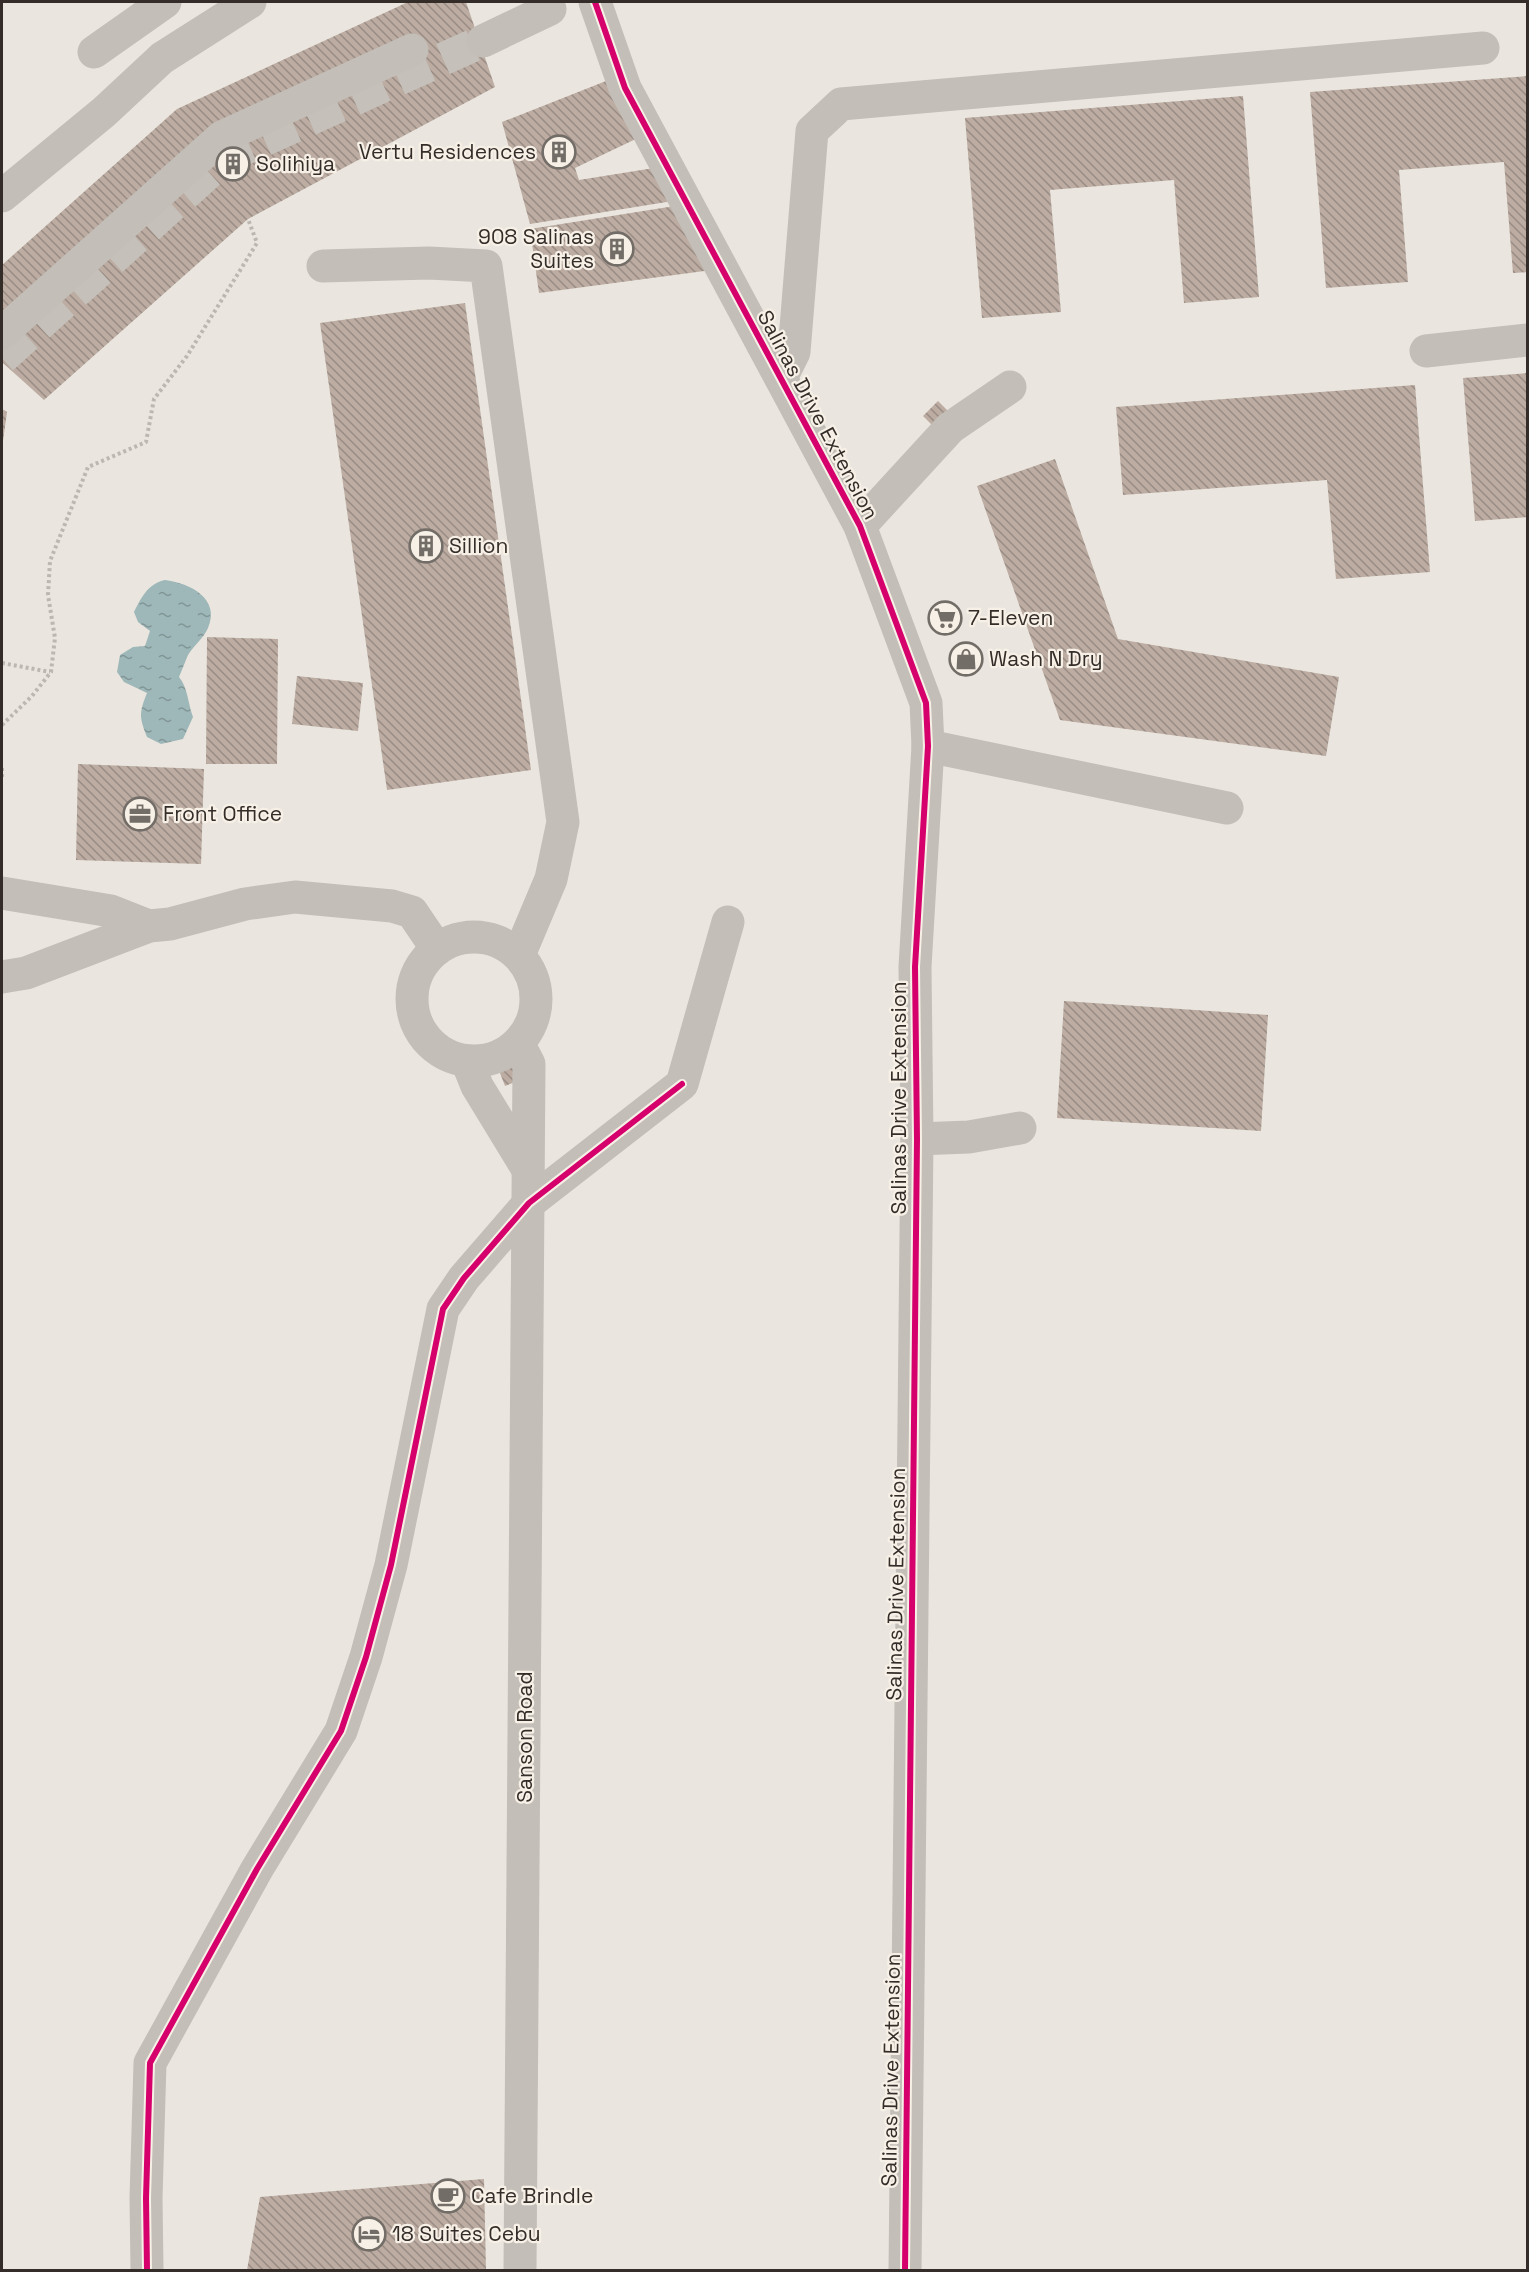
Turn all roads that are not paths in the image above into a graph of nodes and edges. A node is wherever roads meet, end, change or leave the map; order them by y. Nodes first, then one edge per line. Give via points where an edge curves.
1 (165, 2) edge
2 (250, 2) edge
3 (595, 2) edge
4 (558, 4) edge
5 (483, 40) tunnel mouth
6 (1484, 48) dead end
7 (412, 50) dead end
8 (94, 52) dead end
9 (2, 196) edge
10 (323, 266) dead end
11 (2, 333) edge
12 (1527, 340) edge
13 (1426, 351) dead end
14 (781, 378) junction
15 (1011, 387) dead end
16 (860, 526) junction
17 (928, 746) junction
18 (1227, 808) dead end
19 (2, 893) edge
20 (728, 922) dead end
21 (149, 926) junction
22 (438, 949) junction
23 (519, 955) junction
24 (2, 977) edge
25 (518, 1043) junction
26 (467, 1061) junction
27 (1020, 1128) dead end
28 (917, 1139) junction
29 (527, 1168) junction
30 (529, 1203) junction
31 (147, 2271) edge
32 (520, 2271) edge
33 (905, 2271) edge

1 - 8 street
2 - 9 street via 162,58
3 - 14 street, Salinas Drive Extension via 625,88
4 - 5 street
6 - 14 street via 841,104 812,131 794,352
7 - 11 street via 222,137
10 - 23 street via 429,262 486,266 563,822 551,879
12 - 13 street
14 - 16 street, Salinas Drive Extension
15 - 16 street via 950,428
16 - 17 street, Salinas Drive Extension via 926,703
17 - 18 street
17 - 28 street, Salinas Drive Extension via 915,967
19 - 21 street via 111,911
20 - 30 street via 682,1084
21 - 22 street via 295,897 392,906 412,912
21 - 24 street via 26,973
22 - 23 street via 452,941 484,937
22 - 26 street via 424,962 416,978 412,995 414,1014 434,1046
23 - 25 street via 533,980 536,1009 530,1028
25 - 26 street via 503,1055
25 - 29 street, Sanson Road via 529,1064
26 - 29 street via 477,1086
27 - 28 street via 969,1137
28 - 33 street, Salinas Drive Extension
29 - 30 street, Sanson Road
30 - 31 street via 464,1278 443,1309 391,1565 341,1731 257,1869 150,2063
30 - 32 street, Sanson Road

